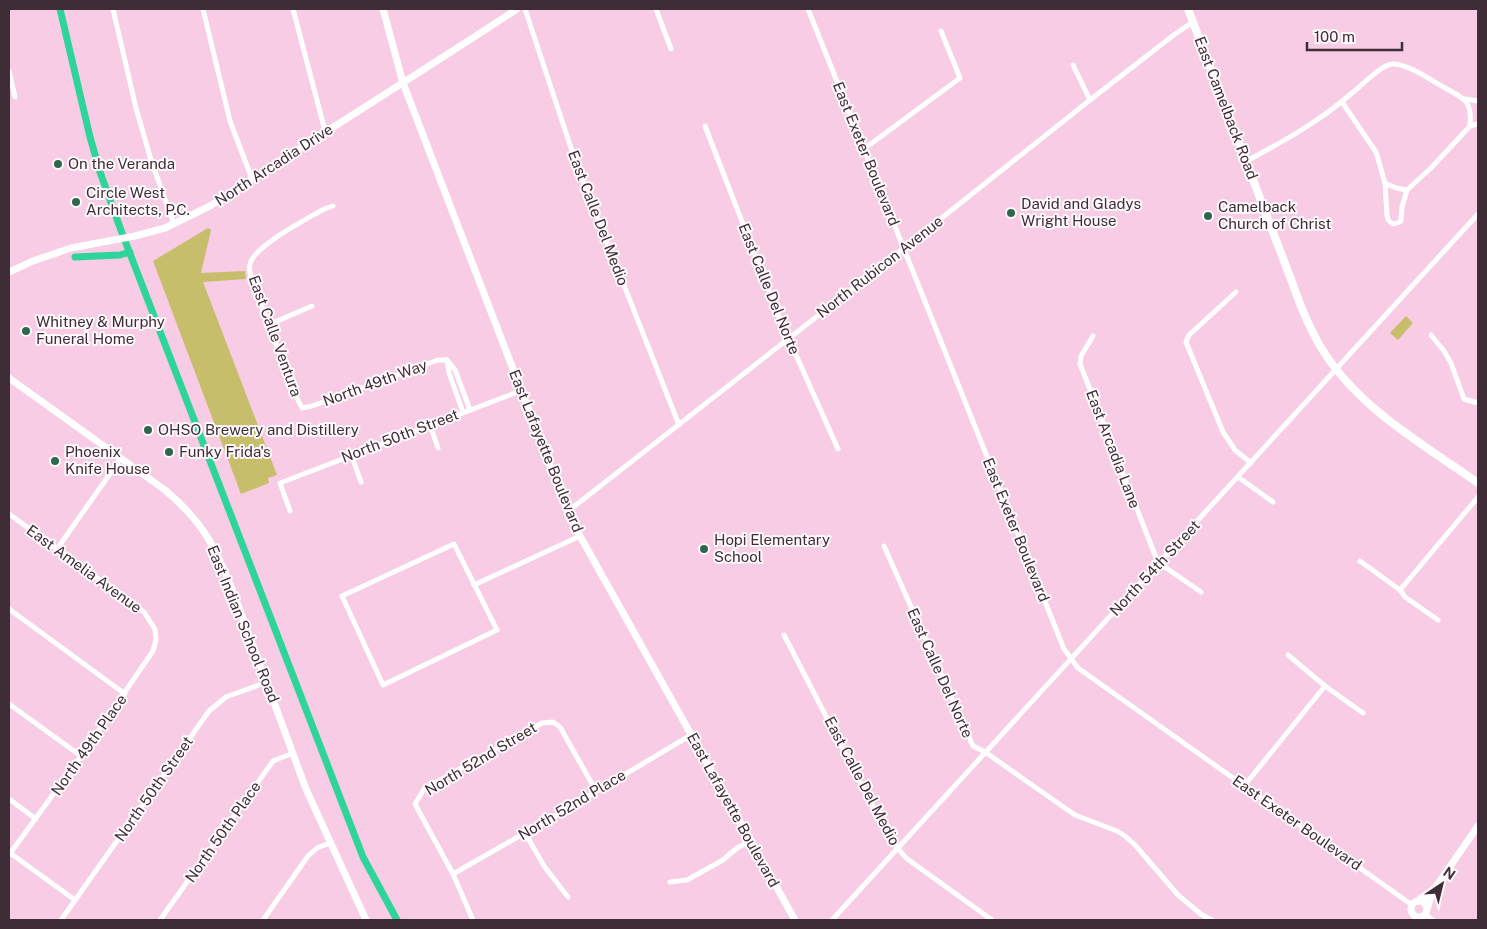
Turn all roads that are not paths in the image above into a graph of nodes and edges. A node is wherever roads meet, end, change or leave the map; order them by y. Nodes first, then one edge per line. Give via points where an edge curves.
1 (112, 9) edge
2 (203, 9) edge
3 (293, 9) edge
4 (383, 9) edge
5 (517, 9) edge
6 (525, 9) edge
7 (656, 9) edge
8 (808, 9) edge
9 (1188, 9) edge
10 (1194, 22) junction
11 (941, 31) dead end
12 (671, 48) dead end
13 (1073, 65) dead end
14 (9, 71) edge
15 (403, 83) junction
16 (15, 98) dead end
17 (1466, 99) junction
18 (1090, 100) junction
19 (1478, 101) edge
20 (1342, 102) junction
21 (1478, 124) edge
22 (705, 126) dead end
23 (1470, 126) junction
24 (325, 132) junction
25 (864, 149) junction
26 (1247, 161) junction
27 (252, 179) junction
28 (1386, 183) junction
29 (1407, 190) junction
30 (333, 206) dead end
31 (1478, 214) edge
32 (174, 224) junction
33 (904, 248) junction
34 (10, 270) edge
35 (1236, 292) dead end
36 (312, 306) dead end
37 (268, 325) junction
38 (1431, 335) dead end
39 (1093, 336) dead end
40 (788, 338) junction
41 (447, 360) junction
42 (1336, 370) junction
43 (9, 378) edge
44 (461, 386) junction
45 (454, 389) junction
46 (520, 391) junction
47 (1478, 404) edge
48 (302, 408) joint
49 (470, 410) junction
50 (463, 412) junction
51 (430, 425) junction
52 (679, 425) junction
53 (438, 448) dead end
54 (838, 449) dead end
55 (351, 454) junction
56 (121, 458) junction
57 (1251, 463) junction
58 (1238, 477) junction
59 (361, 482) dead end
60 (1478, 483) edge
61 (1478, 496) edge
62 (1273, 502) dead end
63 (290, 511) dead end
64 (567, 512) junction
65 (9, 514) edge
66 (580, 536) junction
67 (884, 546) dead end
68 (57, 549) junction
69 (1360, 561) dead end
70 (1159, 563) junction
71 (474, 585) junction
72 (1400, 590) junction
73 (1201, 592) dead end
74 (9, 609) edge
75 (1438, 620) dead end
76 (155, 629) joint
77 (784, 634) dead end
78 (1288, 655) dead end
79 (1071, 660) junction
80 (267, 682) junction
81 (1325, 686) junction
82 (125, 694) junction
83 (9, 704) edge
84 (1363, 713) dead end
85 (691, 735) junction
86 (985, 752) junction
87 (293, 753) junction
88 (81, 756) junction
89 (1244, 786) junction
90 (596, 791) junction
91 (9, 799) edge
92 (36, 818) junction
93 (1478, 826) edge
94 (525, 833) junction
95 (750, 841) junction
96 (330, 843) junction
97 (898, 849) junction
98 (10, 854) edge
99 (454, 874) junction
100 (670, 882) dead end
101 (1434, 888) junction
102 (568, 897) dead end
103 (75, 900) junction
104 (1414, 906) junction
105 (1422, 915) edge
106 (61, 920) edge
107 (160, 920) edge
108 (263, 920) edge
109 (366, 920) edge
110 (473, 920) edge
111 (795, 920) edge
112 (832, 920) edge
113 (992, 920) edge
114 (1212, 920) edge
115 (1408, 920) edge
116 (1433, 920) edge

1 - 32 street via 136,108
2 - 27 street via 230,121
3 - 24 street
4 - 15 street, East Lafayette Boulevard
5 - 15 street, North Arcadia Drive
6 - 52 street, East Calle Del Medio via 576,164
7 - 12 street
8 - 25 street, East Exeter Boulevard
9 - 10 main road, East Camelback Road
10 - 18 street, North Rubicon Avenue
10 - 26 main road, East Camelback Road
11 - 25 street via 960,78
13 - 18 street
14 - 16 street
15 - 24 street, North Arcadia Drive
15 - 46 street, East Lafayette Boulevard
17 - 19 street
17 - 20 street via 1401,65 1389,64
17 - 23 street via 1471,112
18 - 33 street, North Rubicon Avenue
20 - 26 street via 1294,136
20 - 28 street via 1376,152
21 - 23 street
22 - 40 street, East Calle Del Norte
23 - 29 street
24 - 27 street, North Arcadia Drive
25 - 33 street, East Exeter Boulevard
26 - 42 main road, East Camelback Road via 1306,319
27 - 32 street, North Arcadia Drive
28 - 29 street
28 - 29 street via 1388,221 1392,224 1401,221
30 - 37 street, East Calle Ventura via 265,245 254,255 250,272
31 - 42 street, North 54th Street
32 - 34 street, North Arcadia Drive via 131,237 71,248
33 - 40 street, North Rubicon Avenue
33 - 79 street, East Exeter Boulevard via 1060,640
35 - 57 street via 1186,339 1223,432 1231,445
36 - 37 street
37 - 48 street, East Calle Ventura
38 - 47 street via 1451,362 1464,399
39 - 70 street, East Arcadia Lane via 1080,364
40 - 52 street, North Rubicon Avenue
40 - 54 street, East Calle Del Norte
41 - 44 street
41 - 45 street
41 - 48 street, North 49th Way via 438,360
42 - 57 street, North 54th Street
42 - 60 main road, East Camelback Road via 1394,424
43 - 56 street, East Indian School Road
44 - 45 street
44 - 49 street
45 - 50 street
46 - 49 street, North 50th Street
46 - 64 street, East Lafayette Boulevard
49 - 50 street, North 50th Street
50 - 51 street, North 50th Street
51 - 53 street
51 - 55 street, North 50th Street
52 - 64 street, North Rubicon Avenue
55 - 59 street
55 - 63 street, North 50th Street via 280,483
56 - 68 street
56 - 80 street, East Indian School Road via 181,504 207,535
57 - 58 street, North 54th Street
58 - 62 street
58 - 70 street, North 54th Street
61 - 72 street
64 - 66 street, East Lafayette Boulevard
65 - 68 street, East Amelia Avenue
66 - 71 street
66 - 85 street, East Lafayette Boulevard
67 - 86 street, East Calle Del Norte via 973,746
68 - 76 street, East Amelia Avenue via 144,612
69 - 72 street
70 - 73 street
70 - 79 street, North 54th Street
71 - 71 street via 454,544 342,596 383,685 497,630
72 - 75 street
74 - 82 street
76 - 82 street, North 49th Place via 153,651
77 - 97 street, East Calle Del Medio
78 - 81 street
79 - 86 street, North 54th Street
79 - 89 street, East Exeter Boulevard
80 - 87 street, East Indian School Road
80 - 103 street, North 50th Street via 226,697 209,711
81 - 84 street
81 - 89 street
82 - 88 street, North 49th Place
83 - 88 street
85 - 90 street, North 52nd Place
85 - 95 street, East Lafayette Boulevard
86 - 97 street, North 54th Street
86 - 114 street, East Calle Del Norte via 1075,815 1125,836 1178,895
87 - 96 street, East Indian School Road
87 - 107 street, North 50th Place via 273,760
88 - 92 street, North 49th Place
89 - 104 street, East Exeter Boulevard
90 - 94 street, North 52nd Place
90 - 99 street, North 52nd Street via 560,727 553,722 542,723 424,789 415,804
91 - 92 street
92 - 98 street, North 49th Place
93 - 101 street
94 - 99 street, North 52nd Place
94 - 102 street via 544,866
95 - 100 street via 687,880
95 - 111 street, East Lafayette Boulevard
96 - 108 street via 316,848 308,856
96 - 109 street, East Indian School Road
97 - 112 street, North 54th Street
97 - 113 street, East Calle Del Medio
98 - 103 street
99 - 110 street
101 - 104 street
101 - 105 street
103 - 106 street, North 50th Street
104 - 105 street via 1415,916
104 - 105 street via 1423,902
104 - 115 street
105 - 116 street

